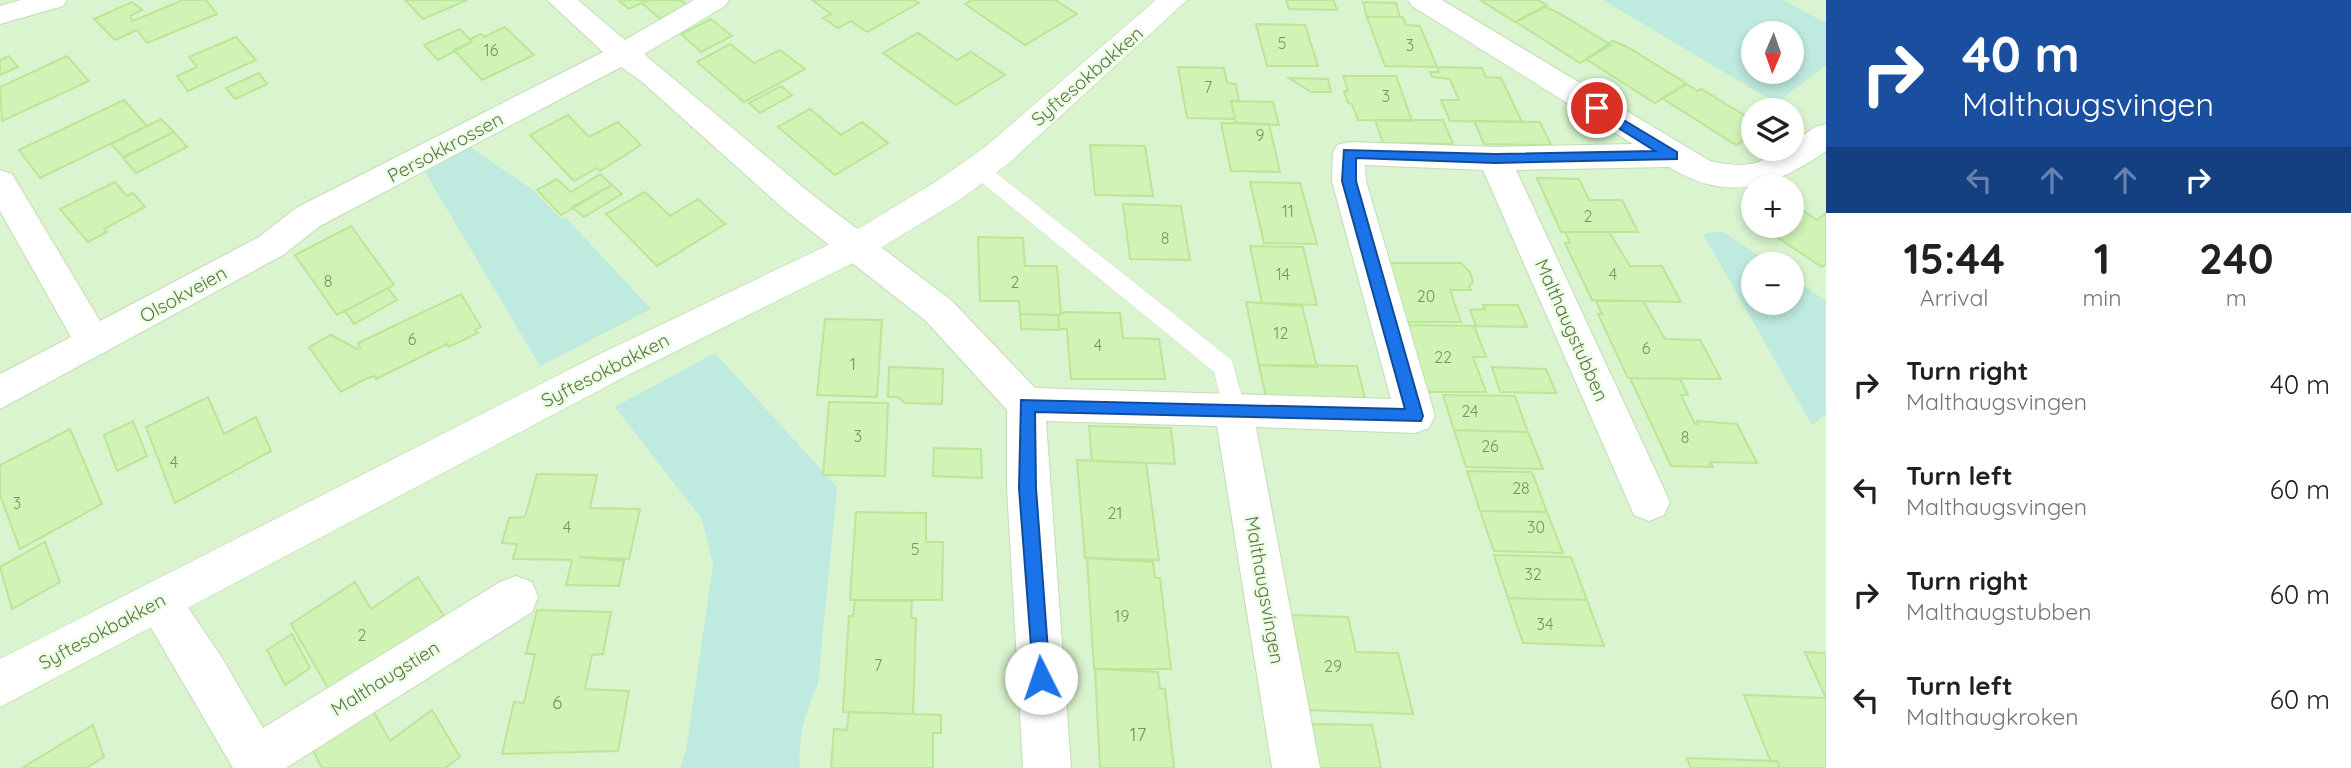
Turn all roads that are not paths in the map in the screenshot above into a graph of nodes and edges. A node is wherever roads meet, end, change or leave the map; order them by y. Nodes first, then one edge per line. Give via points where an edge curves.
1 (53, 0) edge
2 (562, 0) edge
3 (715, 0) edge
4 (1173, 0) edge
5 (1422, 0) edge
6 (0, 15) edge
7 (623, 54) junction
8 (1826, 135) edge
9 (1672, 155) junction
10 (1495, 159) junction
11 (978, 169) junction
12 (0, 182) edge
13 (271, 246) joint
14 (857, 246) junction
15 (94, 343) junction
16 (0, 393) edge
17 (1026, 405) junction
18 (1234, 412) junction
19 (1649, 502) dead end
20 (516, 597) dead end
21 (158, 601) junction
22 (0, 684) edge
23 (257, 764) edge
24 (1047, 768) edge
25 (1296, 768) edge

1 - 6 street
2 - 7 street
3 - 7 street, Persokkrossen
4 - 11 street, Syftesokbakken
5 - 9 street
7 - 13 street, Persokkrossen via 308,217
7 - 14 street
8 - 9 street via 1777,167 1749,178 1701,172
9 - 10 street
10 - 18 street via 1349,153 1349,181 1415,416
10 - 19 street, Malthaugstubben
11 - 14 street, Syftesokbakken
11 - 18 lane via 1224,367
12 - 15 street
13 - 15 street, Olsokveien
14 - 17 street via 939,312
14 - 21 street, Syftesokbakken via 615,364
15 - 16 street, Olsokveien
17 - 18 street
17 - 24 street
18 - 25 street, Malthaugsvingen
20 - 23 street, Malthaugstien
21 - 22 street, Syftesokbakken
21 - 23 street, Malthaugstien

